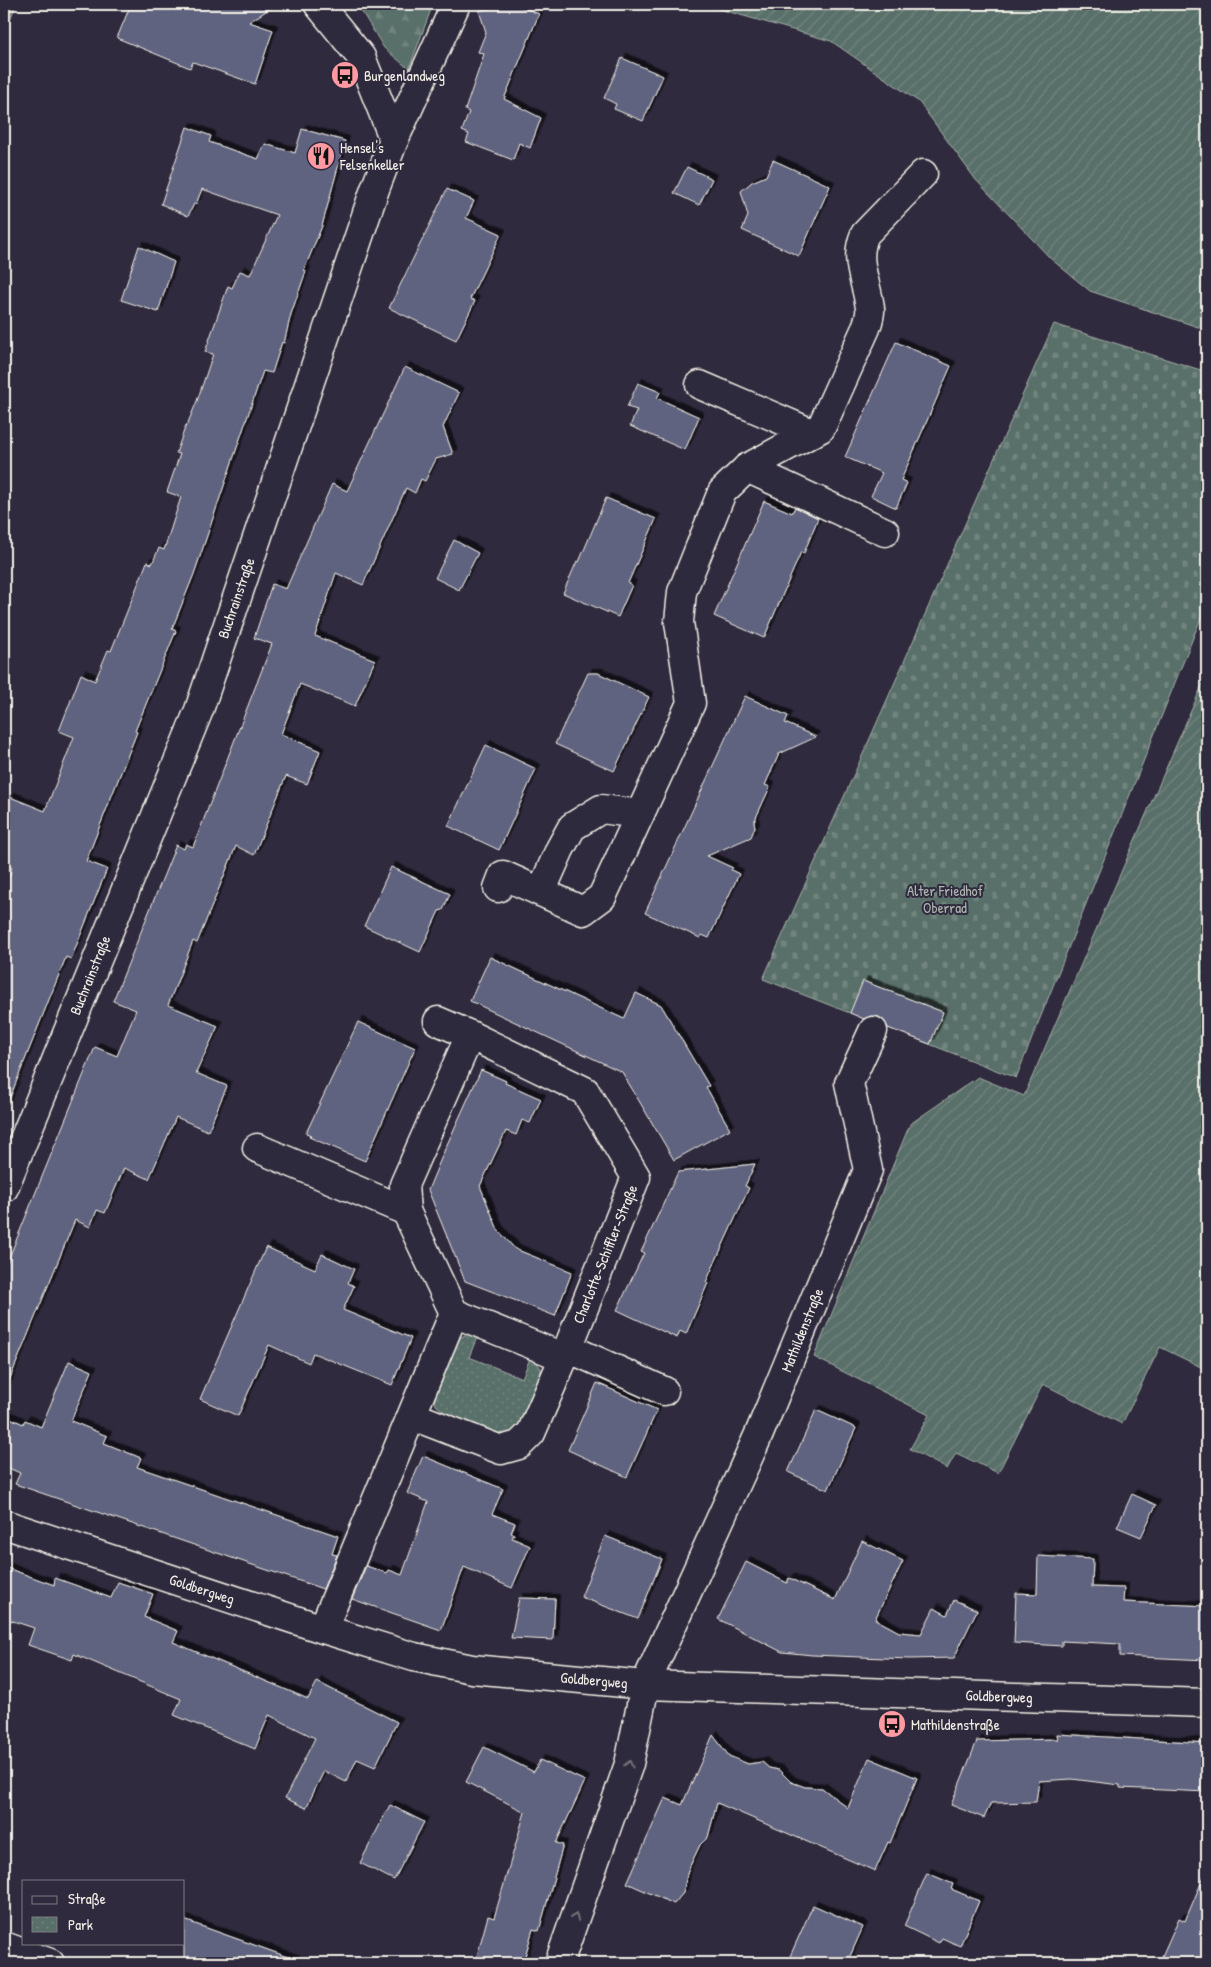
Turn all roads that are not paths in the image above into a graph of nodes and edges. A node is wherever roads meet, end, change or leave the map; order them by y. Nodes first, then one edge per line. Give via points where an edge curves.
1 (318, 4) edge
2 (456, 4) edge
3 (394, 140) junction
4 (923, 174) dead end
5 (700, 385) dead end
6 (812, 433) junction
7 (747, 468) junction
8 (885, 532) dead end
9 (640, 814) junction
10 (498, 888) dead end
11 (542, 892) junction
12 (438, 1021) dead end
13 (872, 1031) dead end
14 (470, 1035) junction
15 (257, 1148) dead end
16 (4, 1188) edge
17 (406, 1211) junction
18 (454, 1312) junction
19 (565, 1353) junction
20 (664, 1391) dead end
21 (412, 1416) junction
22 (4, 1524) edge
23 (323, 1630) junction
24 (645, 1685) junction
25 (1207, 1703) edge
26 (4, 1946) edge
27 (50, 1963) edge
28 (558, 1963) edge

1 - 3 street via 361,57
2 - 3 street, Buchrainstraße
3 - 16 street, Buchrainstraße via 199,710
4 - 6 street via 865,234 859,256 870,310 866,328 821,428
5 - 6 street
6 - 7 street
7 - 8 street
7 - 9 street via 722,492 682,592 679,622 691,703
9 - 11 street via 601,809 572,827
9 - 11 street via 602,897 584,911
10 - 11 street via 504,875
12 - 14 street, Charlotte-Schiffler-Straße
13 - 24 street, Mathildenstraße via 849,1083 868,1170 759,1434
14 - 17 street via 404,1185
14 - 19 street, Charlotte-Schiffler-Straße via 585,1091 636,1177
15 - 17 street
17 - 18 street
18 - 19 street
18 - 21 street
19 - 20 street
19 - 21 street, Charlotte-Schiffler-Straße via 530,1433 519,1445 501,1450
21 - 23 street
22 - 23 street, Goldbergweg
23 - 24 street, Goldbergweg via 445,1664
24 - 25 street, Goldbergweg
28 -> 24 street, Mathildenstraße via 629,1764
26 - 27 street

